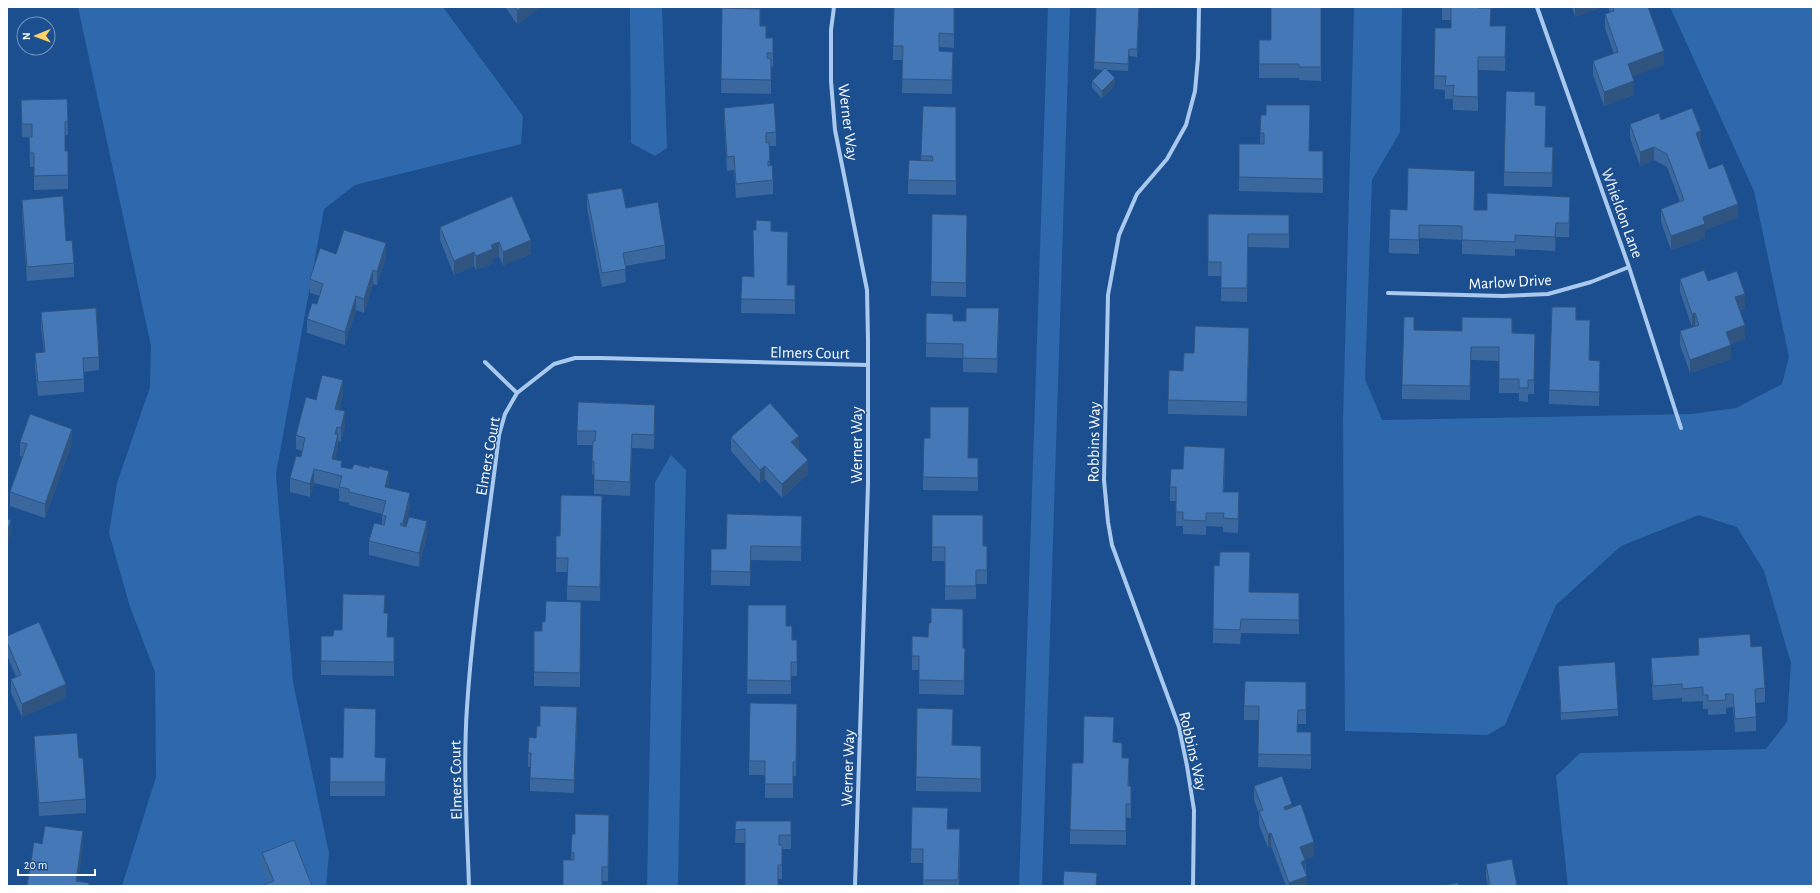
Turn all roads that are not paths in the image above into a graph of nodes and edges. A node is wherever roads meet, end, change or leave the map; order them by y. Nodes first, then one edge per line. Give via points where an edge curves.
1 (834, 7) edge
2 (1199, 7) edge
3 (1537, 7) edge
4 (1629, 267) junction
5 (1388, 293) dead end
6 (485, 362) dead end
7 (868, 365) junction
8 (517, 392) junction
9 (1681, 428) dead end
10 (469, 886) edge
11 (855, 886) edge
12 (1193, 886) edge

1 - 7 street, Werner Way via 831,66 835,123 867,290
2 - 12 street, Robbins Way via 1195,92 1186,125 1166,159 1137,194 1119,235 1108,295 1104,480 1112,545 1179,727 1194,810
3 - 4 street, Whieldon Lane
4 - 5 street, Marlow Drive via 1591,282 1548,294 1503,296
4 - 9 street, Whieldon Lane
6 - 8 street
7 - 8 street, Elmers Court via 575,358 554,364
7 - 11 street, Werner Way via 868,484
8 - 10 street, Elmers Court via 505,414 500,435 474,632 465,761

